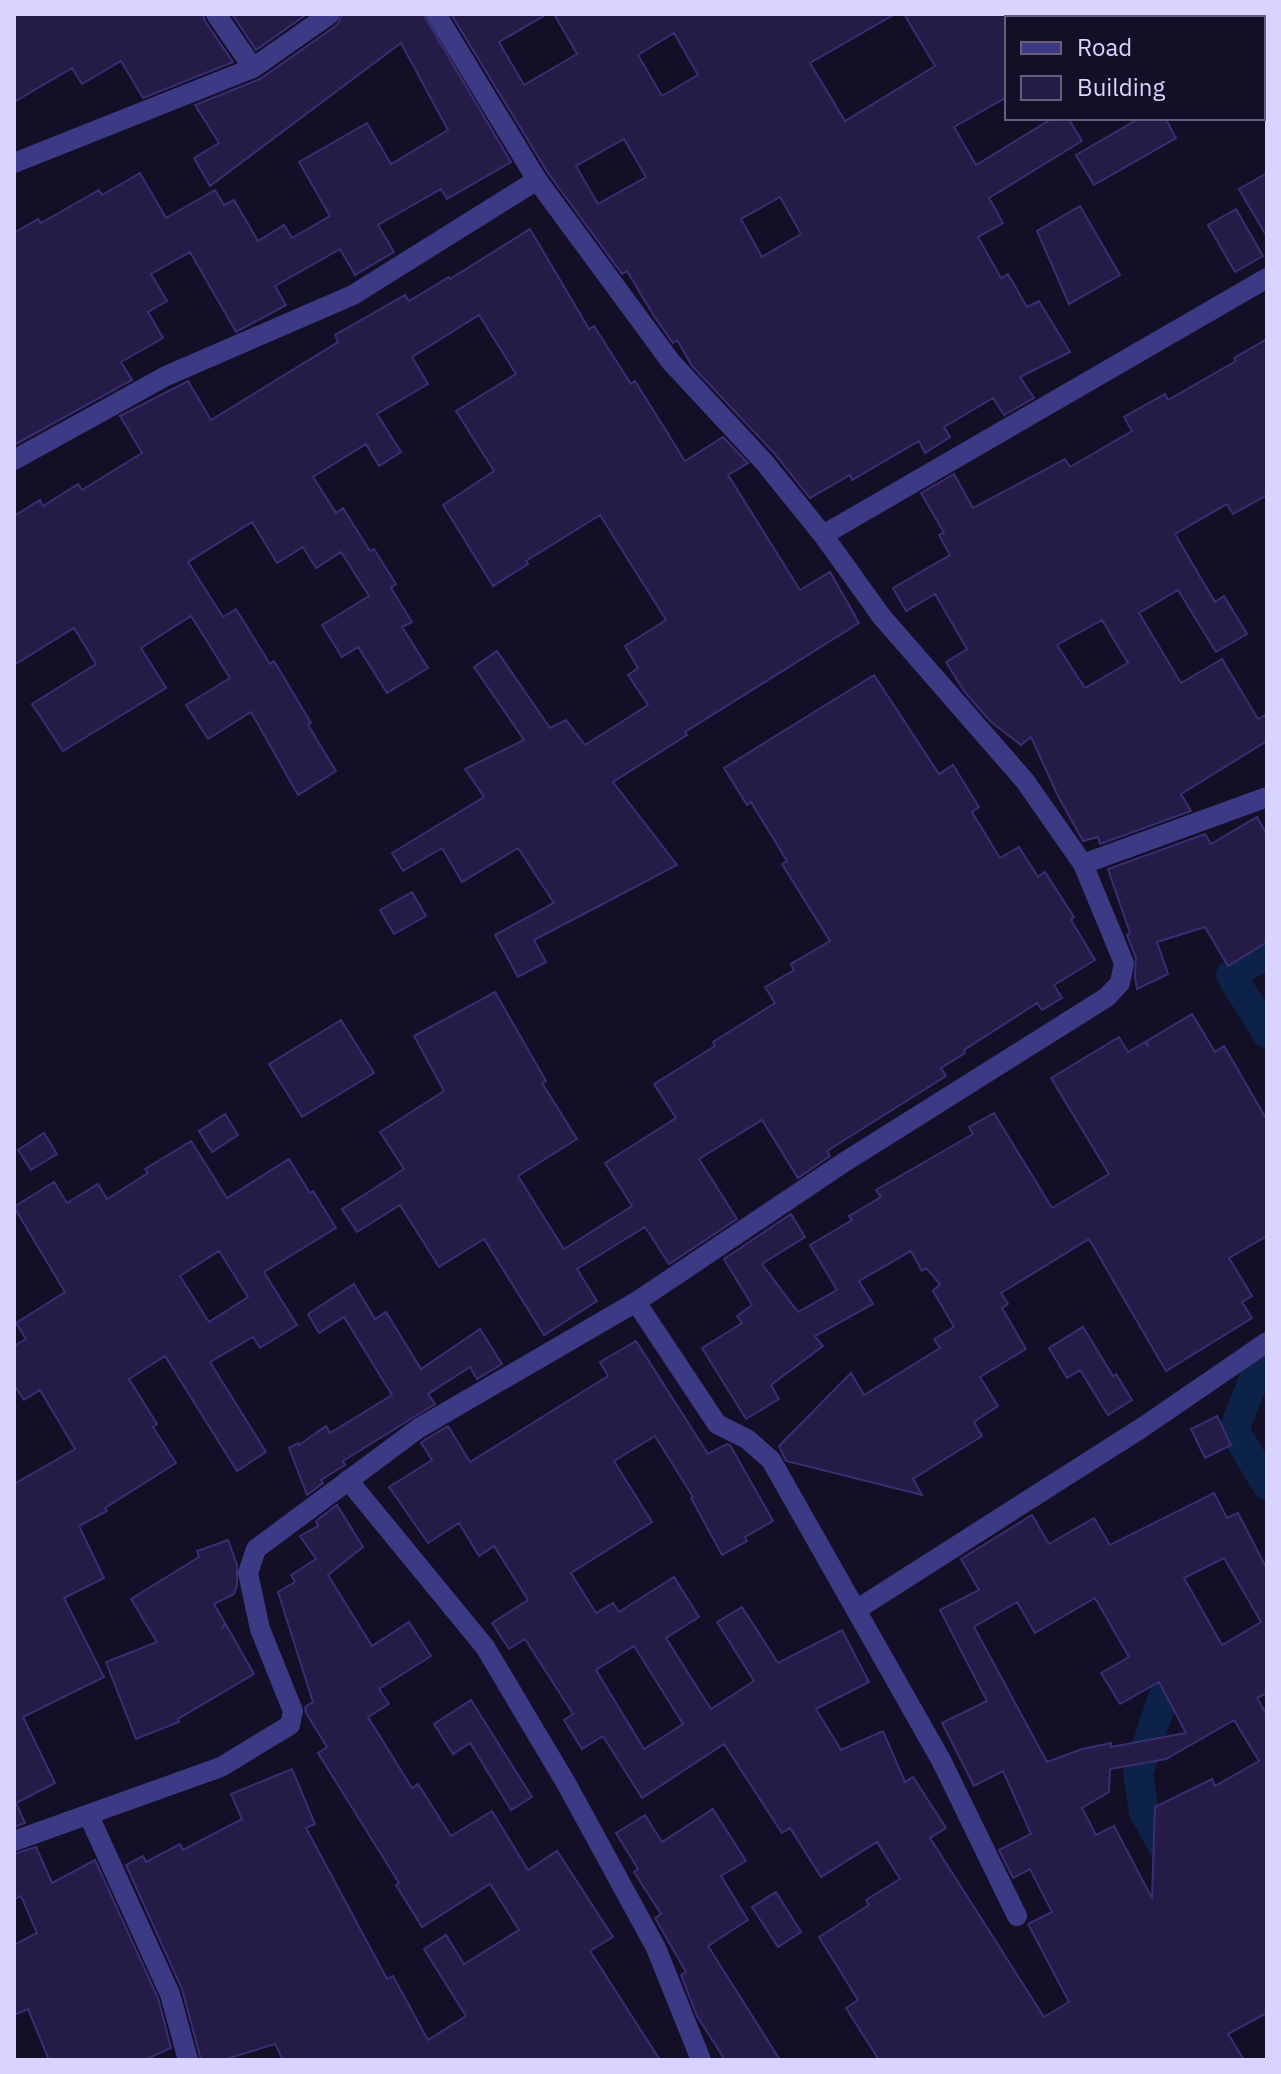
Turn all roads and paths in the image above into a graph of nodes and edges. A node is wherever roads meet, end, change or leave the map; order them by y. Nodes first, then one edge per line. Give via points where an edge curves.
1 (216, 14) edge
2 (330, 14) edge
3 (436, 14) edge
4 (253, 68) junction
5 (14, 163) edge
6 (537, 180) junction
7 (1267, 278) edge
8 (14, 460) edge
9 (823, 535) junction
10 (1267, 797) edge
11 (1083, 864) junction
12 (636, 1302) junction
13 (1267, 1342) edge
14 (348, 1480) junction
15 (856, 1610) junction
16 (89, 1816) junction
17 (14, 1841) edge
18 (1017, 1916) dead end
19 (188, 2060) edge
20 (701, 2060) edge

1 - 4 street
2 - 4 street
3 - 6 street
4 - 5 street
6 - 8 street via 353,295 166,376
6 - 9 street via 671,362
7 - 9 street
9 - 11 street via 882,617 1025,781
10 - 11 street
11 - 12 street via 1124,963 1120,983 1107,997 843,1163
12 - 14 street via 419,1428
12 - 15 street via 717,1424 747,1439 771,1460
13 - 15 street
14 - 16 street via 256,1549 248,1573 260,1629 293,1711 290,1725 221,1767
14 - 20 street via 485,1647 656,1948
15 - 18 street via 941,1760
16 - 17 street
16 - 19 street via 170,1994

